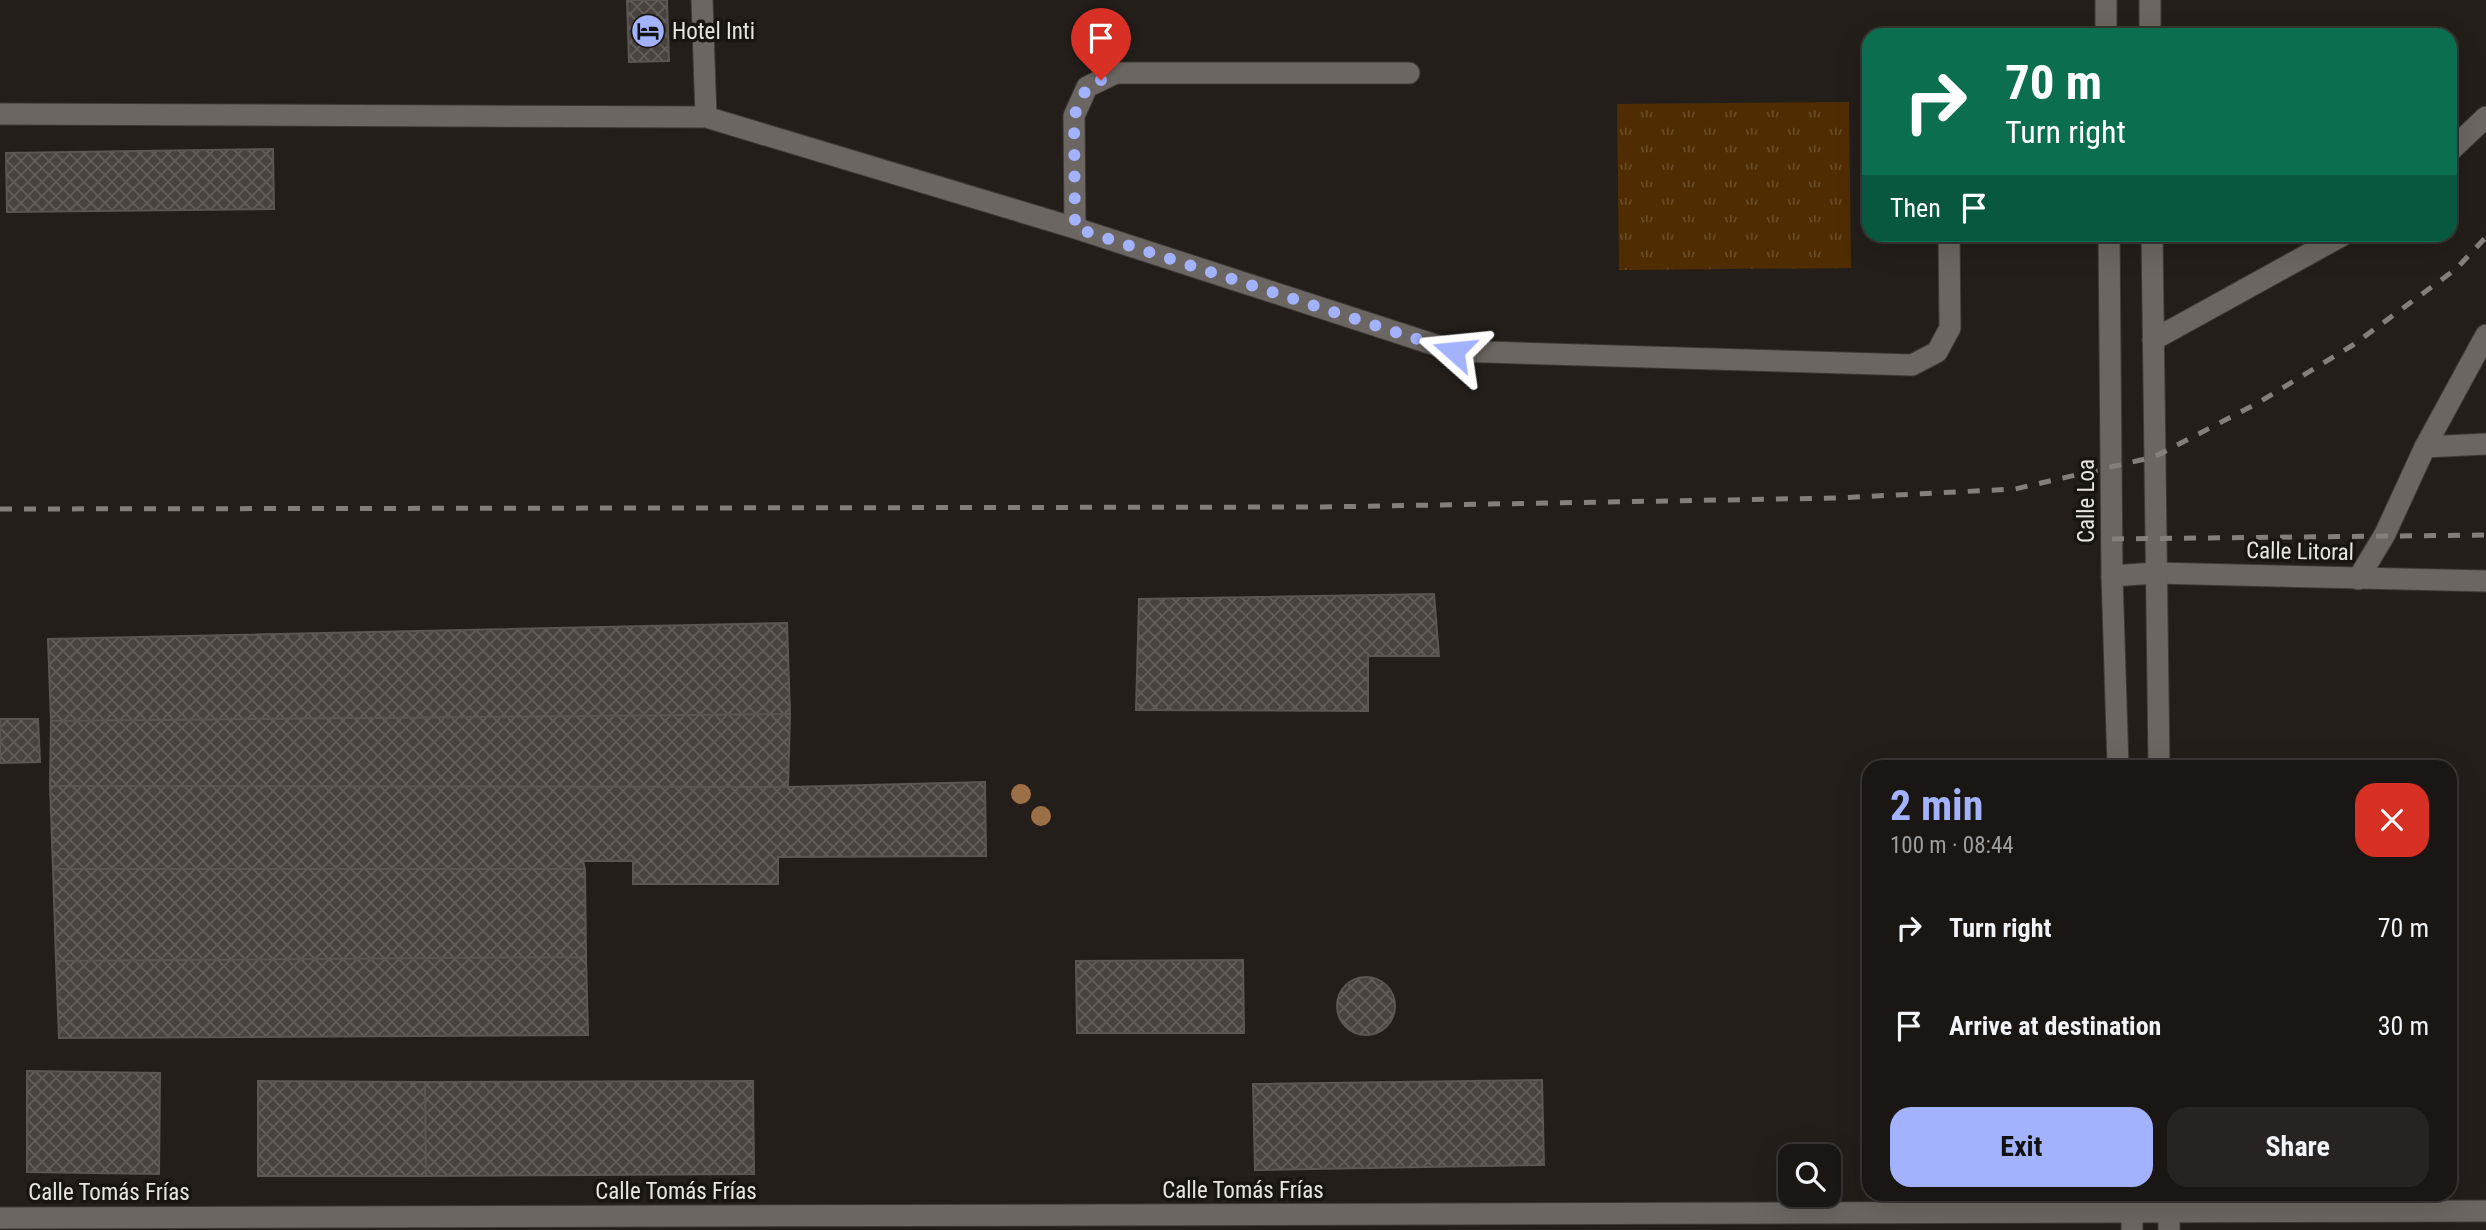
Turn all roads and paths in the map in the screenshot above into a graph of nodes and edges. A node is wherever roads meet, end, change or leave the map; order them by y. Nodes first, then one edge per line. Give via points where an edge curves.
1 (702, 0) edge
2 (2106, 0) edge
3 (2150, 0) edge
4 (2106, 28) edge
5 (2150, 28) edge
6 (1409, 73) dead end
7 (0, 114) edge
8 (706, 117) junction
9 (2486, 117) edge
10 (2457, 144) edge
11 (1075, 228) junction
12 (1949, 242) edge
13 (2109, 242) edge
14 (2152, 242) edge
15 (2331, 242) edge
16 (2486, 335) edge
17 (2153, 340) junction
18 (2486, 444) edge
19 (2425, 447) junction
20 (2155, 573) junction
21 (2112, 576) junction
22 (2358, 579) junction
23 (2486, 581) edge
24 (2118, 760) edge
25 (2159, 760) edge
26 (2486, 1211) edge
27 (2169, 1212) edge
28 (2132, 1213) edge
29 (0, 1218) edge
30 (939, 1223) edge
31 (1455, 1223) edge
32 (282, 1224) edge

1 - 8 street
2 - 4 street
3 - 5 street
6 - 11 street via 1116,74 1087,87 1074,116
7 - 8 street
8 - 11 street
9 - 10 street
11 - 12 street via 1454,351 1912,365 1937,352 1950,328
13 - 21 street, Calle Loa
14 - 17 street
15 - 17 street
16 - 19 street
17 - 20 street
18 - 19 street
19 - 22 street via 2385,534
20 - 21 street, Calle Litoral
20 - 22 street, Calle Litoral
20 - 25 street
21 - 24 street, Calle Loa
22 - 23 street, Calle Litoral
26 - 27 street, Calle Tomás Frías
27 - 28 street, Calle Tomás Frías
28 - 31 street, Calle Tomás Frías
29 - 32 street, Calle Tomás Frías
30 - 31 street, Calle Tomás Frías
30 - 32 street, Calle Tomás Frías

